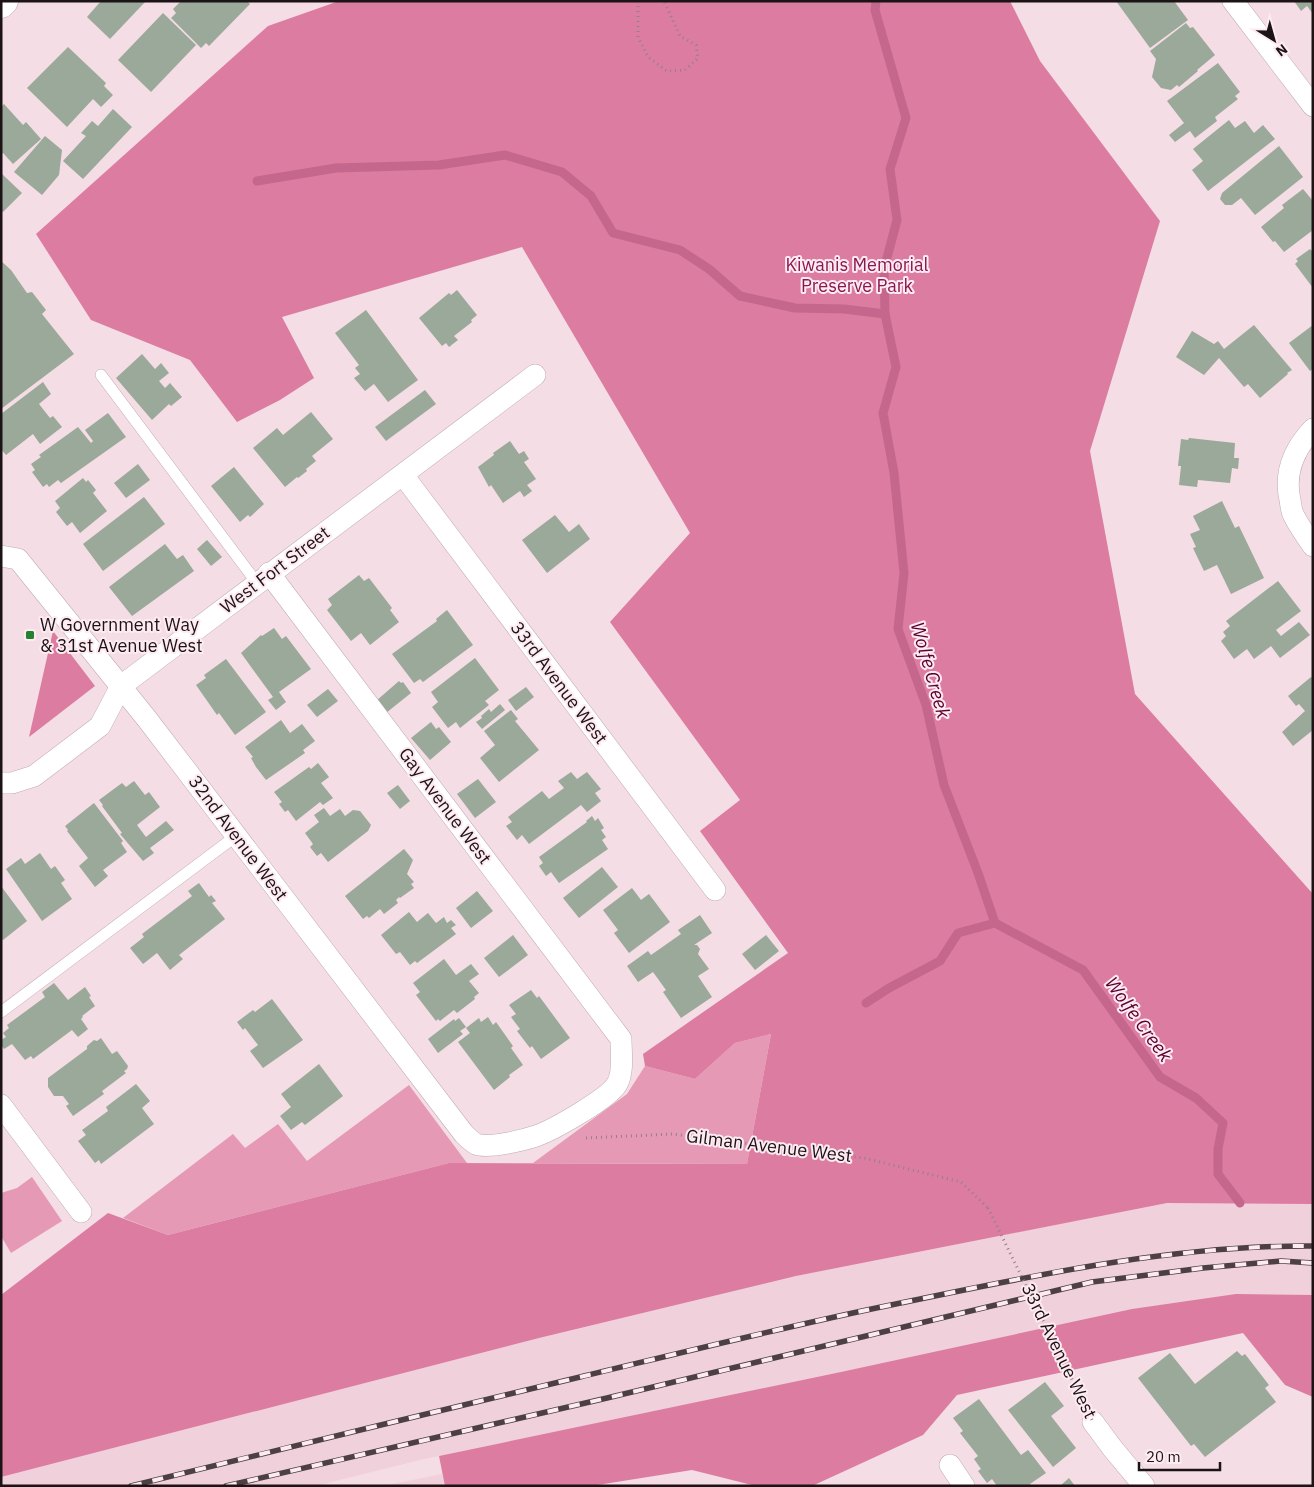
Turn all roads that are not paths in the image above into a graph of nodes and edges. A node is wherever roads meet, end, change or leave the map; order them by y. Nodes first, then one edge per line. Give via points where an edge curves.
1 (4, 1) edge
2 (1233, 1) edge
3 (1, 4) edge
4 (1313, 106) edge
5 (101, 375) dead end
6 (535, 376) dead end
7 (1313, 429) edge
8 (403, 475) junction
9 (1313, 546) edge
10 (1, 556) edge
11 (263, 578) junction
12 (121, 686) junction
13 (1, 783) edge
14 (236, 836) junction
15 (715, 890) dead end
16 (1, 1012) edge
17 (1, 1105) edge
18 (537, 1136) joint
19 (81, 1212) dead end
20 (1093, 1422) road end
21 (950, 1465) dead end
22 (964, 1486) edge
23 (1144, 1486) edge

1 - 3 main road
2 - 4 street
5 - 11 lane
6 - 8 street, West Fort Street
7 - 9 street via 1302,439 1288,474 1293,514
8 - 11 street, West Fort Street
8 - 15 street, 33rd Avenue West
10 - 12 street, 32nd Avenue West via 18,559
11 - 12 street, West Fort Street
11 - 18 street, Gay Avenue West via 621,1039 617,1084 601,1100
12 - 13 street, West Fort Street via 100,726 34,776
12 - 14 street, 32nd Avenue West
14 - 16 lane
14 - 18 street, 32nd Avenue West via 464,1134 476,1144 491,1145
17 - 19 street
20 - 23 street, 33rd Avenue West
21 - 22 street

